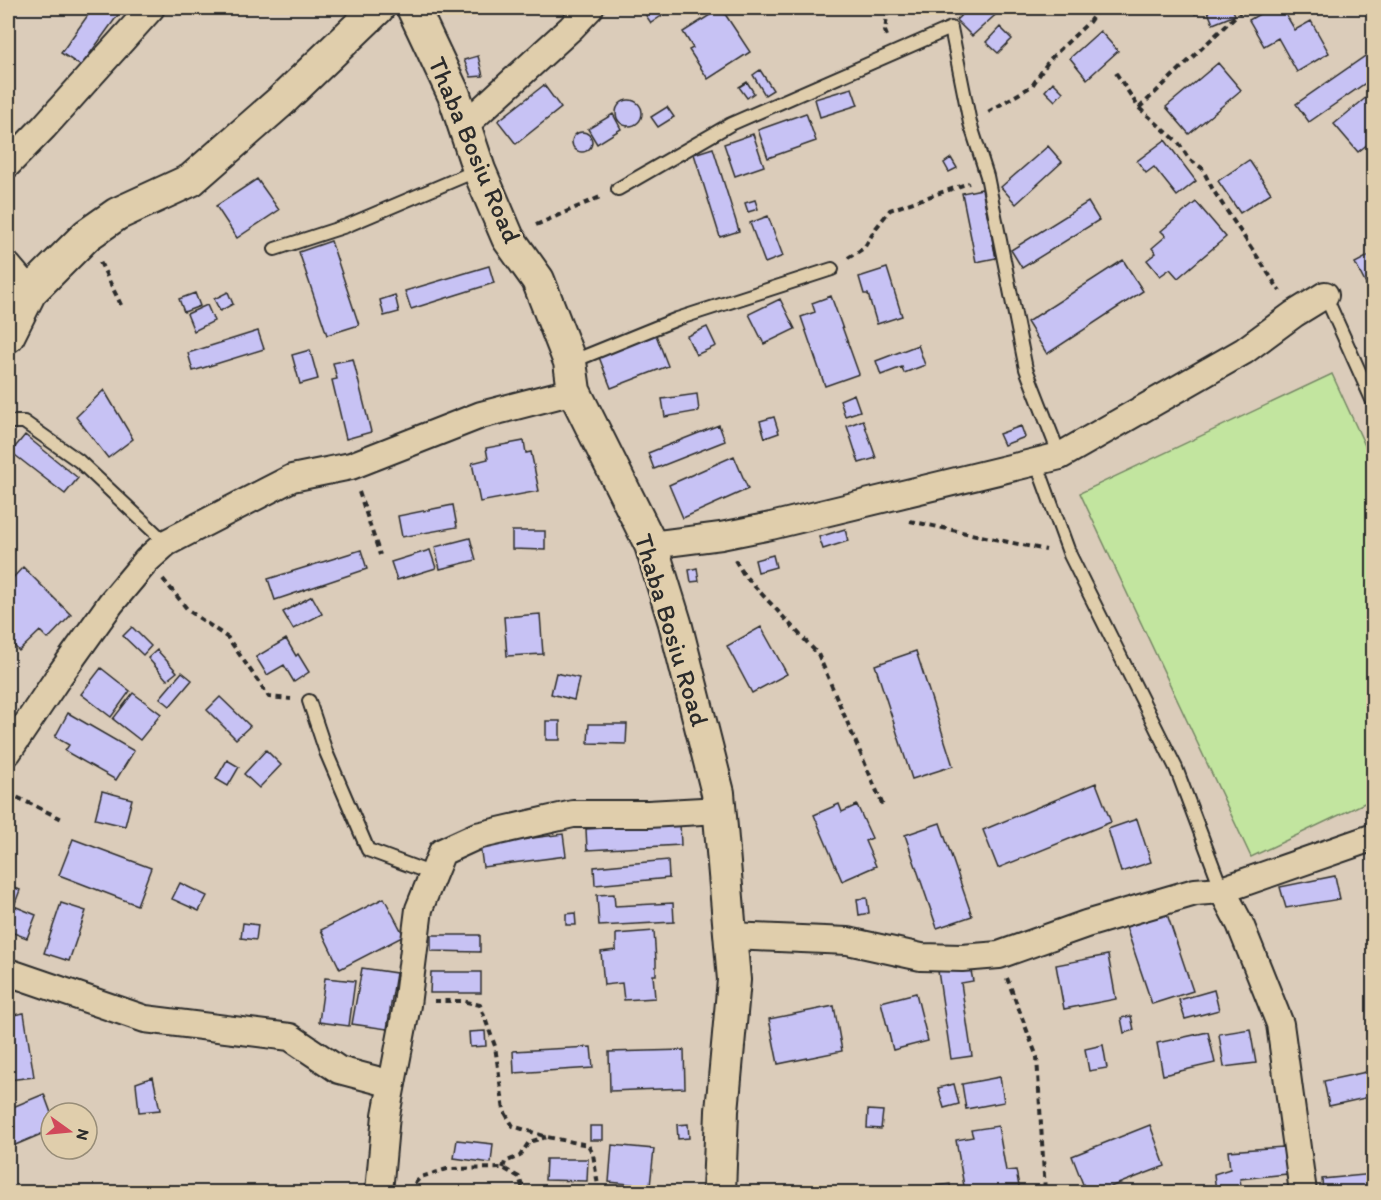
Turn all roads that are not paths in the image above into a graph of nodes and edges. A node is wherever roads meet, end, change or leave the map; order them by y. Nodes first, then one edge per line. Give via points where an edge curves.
1 (151, 8) edge
2 (378, 8) edge
3 (413, 8) edge
4 (590, 8) edge
5 (465, 125) junction
6 (8, 164) edge
7 (479, 170) junction
8 (618, 189) road end
9 (275, 249) dead end
10 (8, 266) edge
11 (832, 268) road end
12 (30, 292) junction
13 (1325, 295) joint
14 (8, 336) edge
15 (572, 377) junction
16 (1374, 404) edge
17 (8, 422) edge
18 (1048, 459) junction
19 (651, 545) junction
20 (156, 551) junction
21 (309, 701) road end
22 (8, 753) edge
23 (720, 810) junction
24 (1374, 837) edge
25 (433, 874) junction
26 (1222, 890) junction
27 (730, 936) junction
28 (8, 972) edge
29 (392, 1084) junction
30 (379, 1192) edge
31 (719, 1192) edge
32 (1303, 1192) edge

1 - 6 street
2 - 12 street via 191,180 117,214 87,235
3 - 5 street, Thaba Bosiu Road
4 - 5 street
5 - 7 street, Thaba Bosiu Road
7 - 9 lane via 346,226
7 - 15 street, Thaba Bosiu Road via 508,238 538,280
8 - 18 lane via 731,124 951,28
10 - 12 street
11 - 15 lane via 677,319
12 - 14 street
13 - 16 lane
13 - 18 street via 1244,351
15 - 19 street, Thaba Bosiu Road
15 - 20 street via 351,466 292,478
17 - 20 lane via 24,422 79,461
18 - 19 street via 721,536
18 - 26 lane via 1070,555 1176,768
19 - 23 street, Thaba Bosiu Road via 675,623
20 - 22 street via 91,630
21 - 25 lane via 368,850
23 - 25 street via 573,814 477,836 442,852
23 - 27 street, Thaba Bosiu Road
24 - 26 street
25 - 29 street via 419,909
26 - 27 street via 1186,894 999,955 921,957 848,941
26 - 32 street via 1240,924 1280,1024
27 - 31 street, Thaba Bosiu Road via 734,980
28 - 29 street via 145,1018 290,1037 339,1070
29 - 30 street

